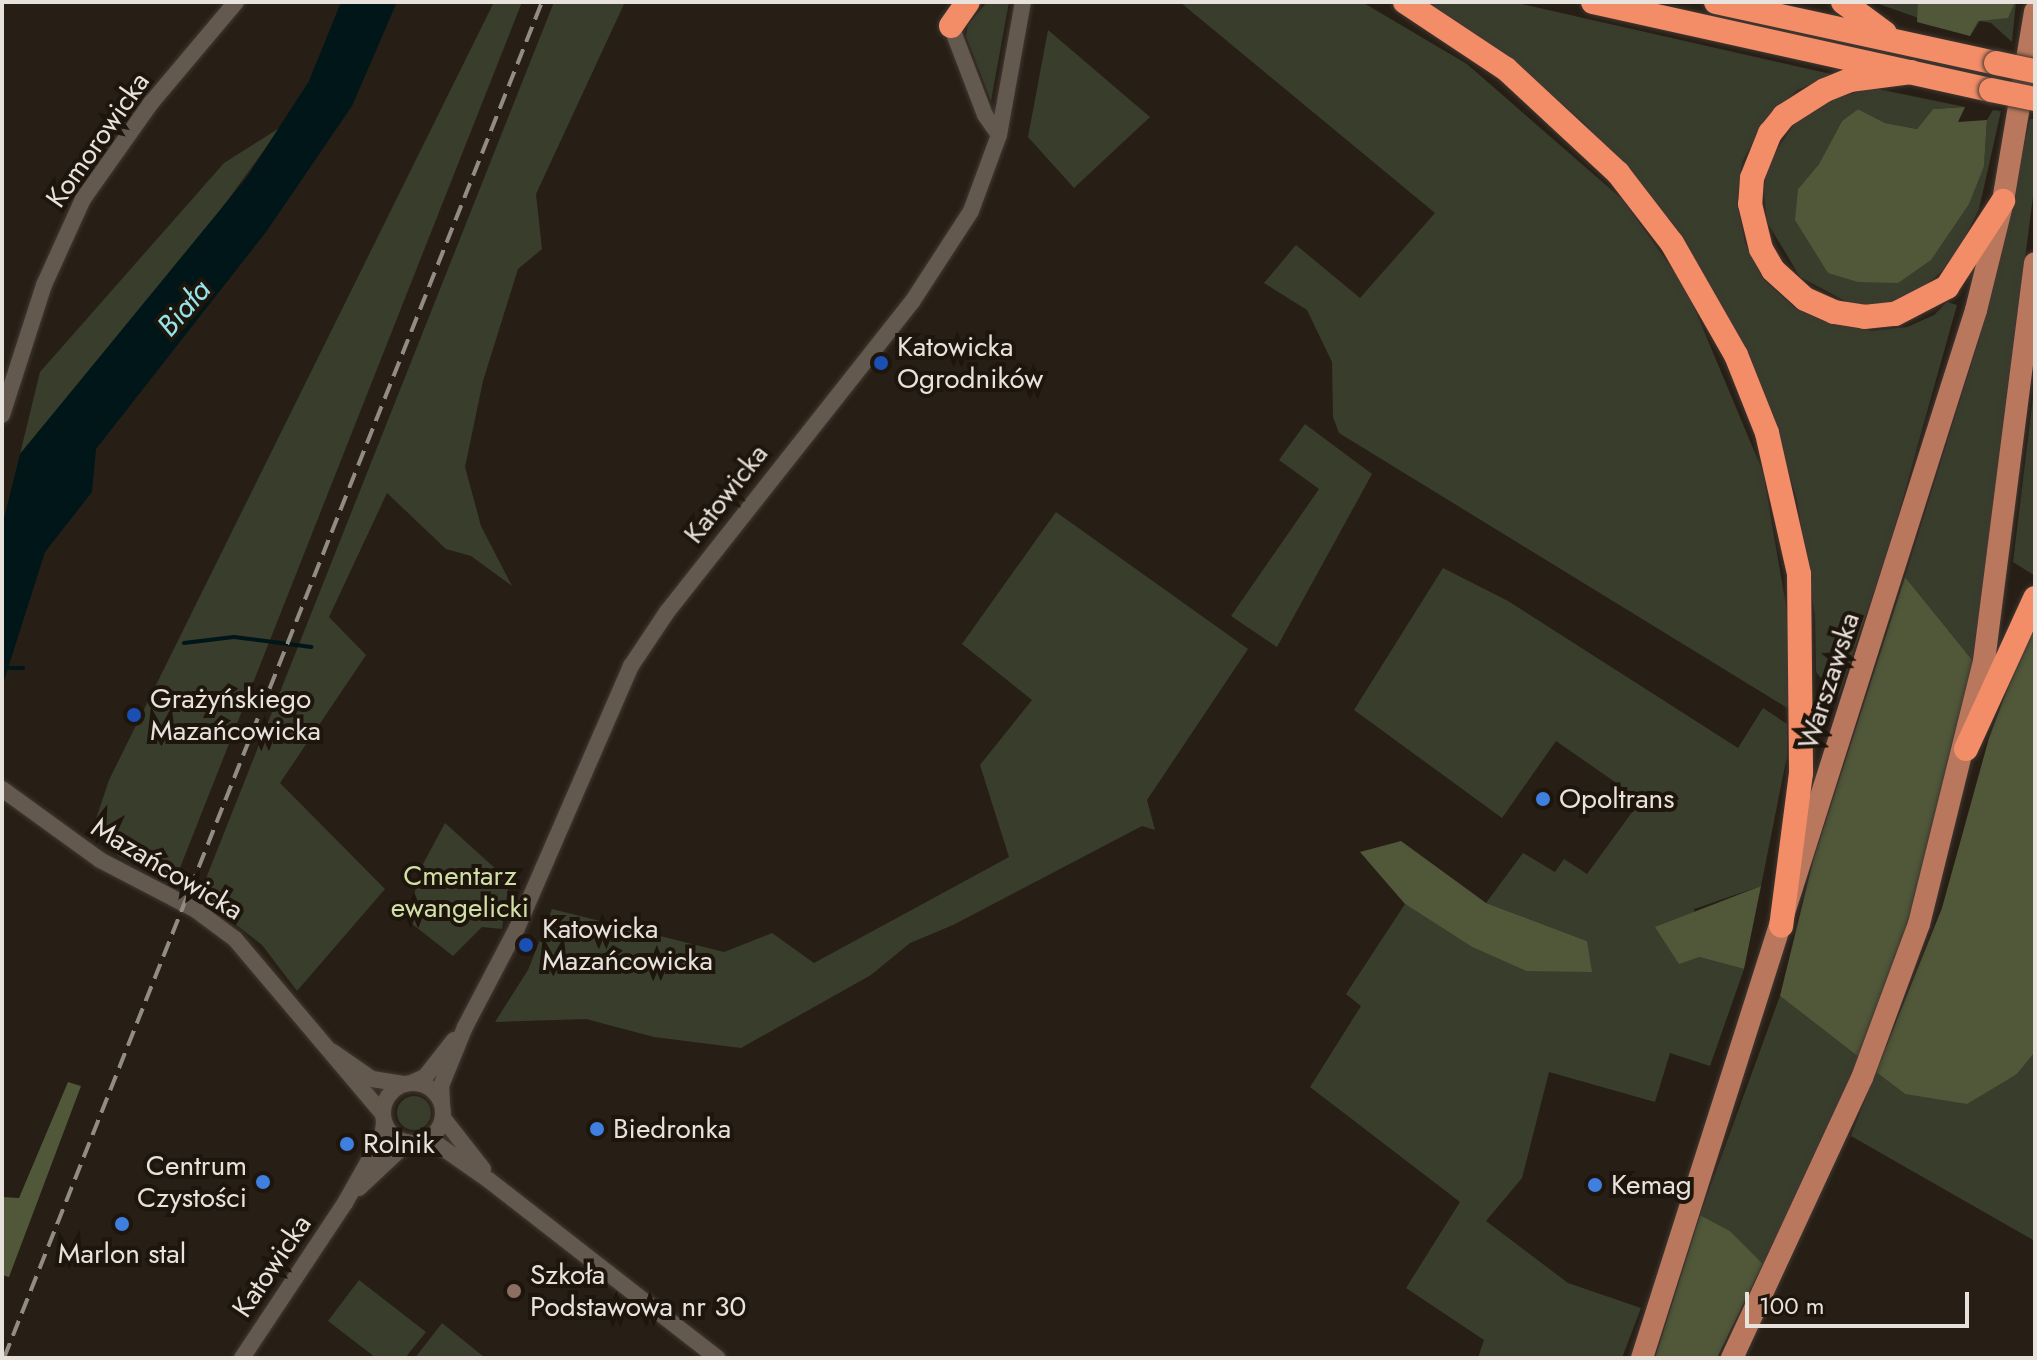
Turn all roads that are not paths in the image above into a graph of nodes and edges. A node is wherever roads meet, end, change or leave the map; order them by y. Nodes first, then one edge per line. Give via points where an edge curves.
1 (236, 2) edge
2 (968, 2) edge
3 (1023, 2) edge
4 (1405, 2) edge
5 (1593, 2) edge
6 (1716, 2) edge
7 (1843, 2) edge
8 (2035, 12) edge
9 (951, 26) joint
10 (1897, 41) junction
11 (2035, 71) edge
12 (1911, 72) junction
13 (2035, 99) edge
14 (999, 135) junction
15 (2003, 201) junction
16 (2035, 263) edge
17 (2, 415) edge
18 (2035, 598) edge
19 (1966, 749) junction
20 (2, 789) edge
21 (1781, 926) junction
22 (465, 1027) junction
23 (322, 1044) junction
24 (408, 1083) junction
25 (442, 1110) junction
26 (383, 1118) junction
27 (415, 1142) junction
28 (490, 1181) junction
29 (345, 1203) junction
30 (242, 1358) edge
31 (717, 1358) edge
32 (1642, 1358) edge
33 (1732, 1358) edge

1 - 17 street, Komorowicka via 151,103 83,199 44,285
2 - 9 highway
3 - 14 street, Katowicka
4 - 21 highway via 1506,69 1618,173 1687,267 1741,368 1767,433 1799,574 1801,773
5 - 12 highway
6 - 10 highway
7 - 10 highway
8 - 15 main road, Warszawska
9 - 14 street via 985,115
10 - 11 highway, bridge
12 - 13 highway, bridge
12 - 15 highway via 1850,80 1825,90 1784,116 1770,133 1752,178 1750,204 1761,249 1773,270 1805,299 1834,312 1864,317 1895,314 1947,287
14 - 22 street, Katowicka via 971,211 933,272 667,612 631,666 517,928
15 - 21 main road, Warszawska via 1945,414
16 - 19 main road via 2001,553
18 - 19 highway
19 - 33 main road via 1919,924 1881,1031
20 - 23 street, Mazańcowicka via 100,860 217,923 264,968
21 - 32 main road, Warszawska
22 - 24 street, Katowicka via 425,1077
22 - 25 street, Katowicka via 441,1086
23 - 24 street, Mazańcowicka via 372,1079
23 - 26 street, Mazańcowicka
24 - 25 street via 433,1090
24 - 26 street via 386,1098
25 - 27 street
25 - 28 street
26 - 27 street via 393,1136
26 - 29 street, Katowicka via 382,1137
27 - 28 street via 437,1144
27 - 29 street, Katowicka
28 - 31 street
29 - 30 street, Katowicka

